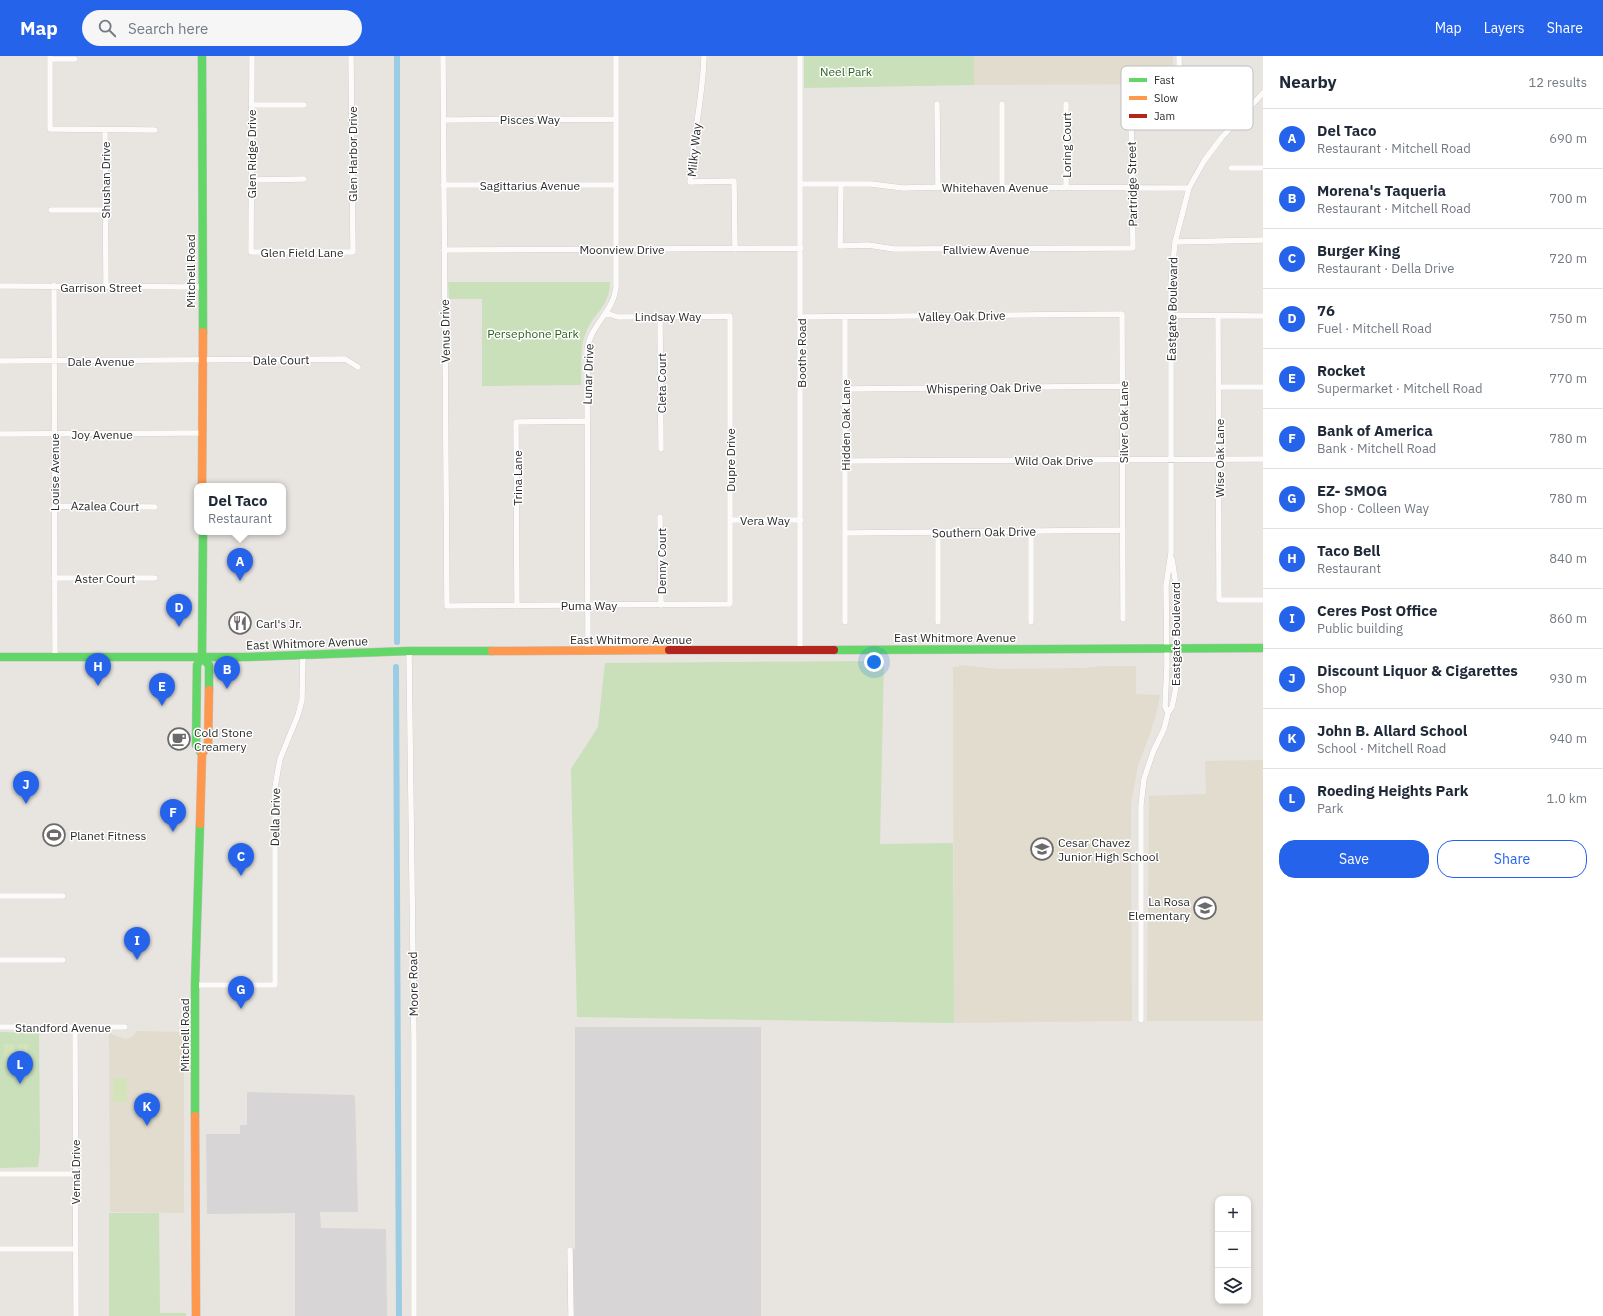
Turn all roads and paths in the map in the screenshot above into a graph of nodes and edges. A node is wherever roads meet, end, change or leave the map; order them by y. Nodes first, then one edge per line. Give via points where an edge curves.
1 (202, 56) edge
2 (252, 56) edge
3 (351, 56) edge
4 (444, 56) edge
5 (616, 56) edge
6 (704, 56) edge
7 (800, 56) edge
8 (50, 57) edge
9 (75, 59) dead end
10 (1263, 93) edge
11 (304, 104) dead end
12 (937, 104) dead end
13 (1002, 104) dead end
14 (1066, 104) dead end
15 (1253, 104) edge
16 (252, 105) junction
17 (616, 119) junction
18 (444, 120) junction
19 (105, 130) junction
20 (154, 130) dead end
21 (1131, 130) edge
22 (1229, 130) edge
23 (1231, 168) dead end
24 (1263, 168) edge
25 (304, 179) dead end
26 (252, 180) junction
27 (616, 184) junction
28 (801, 184) junction
29 (841, 184) junction
30 (443, 185) junction
31 (938, 187) junction
32 (1002, 187) junction
33 (1066, 187) junction
34 (1132, 188) junction
35 (1189, 188) junction
36 (51, 210) dead end
37 (105, 210) junction
38 (1263, 240) edge
39 (1175, 242) junction
40 (801, 248) junction
41 (1133, 248) joint
42 (616, 249) junction
43 (735, 249) junction
44 (444, 250) junction
45 (251, 252) joint
46 (352, 252) joint
47 (0, 286) edge
48 (54, 286) junction
49 (106, 287) junction
50 (203, 287) junction
51 (606, 313) junction
52 (1122, 314) joint
53 (1171, 315) junction
54 (660, 316) junction
55 (730, 316) joint
56 (1218, 316) junction
57 (1263, 316) edge
58 (801, 317) junction
59 (845, 317) junction
60 (0, 360) edge
61 (54, 361) junction
62 (203, 361) junction
63 (358, 367) dead end
64 (1123, 386) junction
65 (1218, 387) junction
66 (1263, 387) edge
67 (845, 389) junction
68 (587, 421) junction
69 (203, 433) junction
70 (0, 434) edge
71 (54, 434) junction
72 (661, 449) dead end
73 (1172, 459) junction
74 (1219, 459) junction
75 (1263, 459) edge
76 (1123, 460) junction
77 (845, 461) junction
78 (202, 483) edge
79 (54, 506) junction
80 (155, 506) dead end
81 (660, 517) dead end
82 (730, 520) junction
83 (801, 520) junction
84 (1123, 530) junction
85 (1031, 531) junction
86 (938, 532) junction
87 (845, 533) junction
88 (202, 535) edge
89 (1171, 553) junction
90 (54, 578) junction
91 (155, 578) dead end
92 (1263, 600) edge
93 (730, 604) joint
94 (587, 605) junction
95 (661, 605) junction
96 (447, 606) joint
97 (517, 606) junction
98 (1124, 619) dead end
99 (845, 622) dead end
100 (938, 622) dead end
101 (1031, 622) dead end
102 (1166, 648) junction
103 (1176, 648) junction
104 (1263, 648) edge
105 (588, 650) junction
106 (800, 650) junction
107 (409, 651) junction
108 (304, 654) junction
109 (0, 656) edge
110 (55, 657) junction
111 (202, 657) junction
112 (1168, 713) junction
113 (202, 754) junction
114 (0, 896) edge
115 (63, 896) dead end
116 (0, 960) edge
117 (63, 960) dead end
118 (196, 986) junction
119 (1141, 1020) dead end
120 (0, 1027) edge
121 (75, 1027) junction
122 (125, 1027) dead end
123 (0, 1174) edge
124 (75, 1174) junction
125 (0, 1249) edge
126 (76, 1249) junction
127 (570, 1250) dead end
128 (76, 1316) edge
129 (196, 1316) edge
130 (414, 1316) edge
131 (571, 1316) edge

1 - 50 main road, Mitchell Road
2 - 16 street, Glen Ridge Drive
3 - 46 street, Glen Harbor Drive
4 - 18 street, Venus Drive
5 - 17 street, Lunar Drive
6 - 43 street, Milky Way via 690,182 734,181
7 - 28 street, Boothe Road
8 - 9 street
8 - 19 street, Shushan Drive via 50,129
10 - 15 street, Eastgate Boulevard
11 - 16 street
12 - 31 street
13 - 32 street
14 - 33 street, Loring Court
16 - 26 street, Glen Ridge Drive
17 - 18 street, Pisces Way
17 - 27 street, Lunar Drive
18 - 30 street, Venus Drive
19 - 20 street
19 - 37 street, Shushan Drive
21 - 34 street, Partridge Street
22 - 35 street, Eastgate Boulevard via 1213,149
23 - 24 street
25 - 26 street
26 - 45 street, Glen Ridge Drive
27 - 30 street, Sagittarius Avenue
27 - 42 street, Lunar Drive
28 - 29 street, Whitehaven Avenue
28 - 40 street, Boothe Road
29 - 31 street, Whitehaven Avenue via 903,188
29 - 41 street, Fallview Avenue via 840,246 868,245 894,249
30 - 44 street, Venus Drive
31 - 32 street, Whitehaven Avenue
32 - 33 street, Whitehaven Avenue
33 - 34 street, Whitehaven Avenue
34 - 35 street, Whitehaven Avenue
34 - 41 street, Partridge Street
35 - 39 street, Eastgate Boulevard
36 - 37 street
37 - 49 street, Shushan Drive
38 - 39 street
39 - 53 street, Eastgate Boulevard via 1171,273
40 - 43 street, Moonview Drive
40 - 58 street, Boothe Road
42 - 43 street, Moonview Drive
42 - 44 street, Moonview Drive
42 - 51 street, Lunar Drive via 615,292
44 - 96 street, Venus Drive
45 - 46 street, Glen Field Lane
47 - 48 street, Garrison Street
48 - 49 street, Garrison Street
48 - 61 street, Louise Avenue
49 - 50 street, Garrison Street
50 - 62 main road, Mitchell Road
51 - 54 street, Lindsay Way via 617,317
51 - 68 street, Lunar Drive via 593,329 588,346
52 - 59 street, Valley Oak Drive
52 - 64 street, Silver Oak Lane
53 - 56 street
53 - 73 street, Eastgate Boulevard
54 - 55 street, Lindsay Way
54 - 72 street, Cleta Court
55 - 82 street, Dupre Drive
56 - 57 street
56 - 65 street, Wise Oak Lane
58 - 59 street, Valley Oak Drive
58 - 83 street, Boothe Road
59 - 67 street, Hidden Oak Lane
60 - 61 street, Dale Avenue
61 - 62 street, Dale Avenue
61 - 71 street, Louise Avenue
62 - 63 street, Dale Court via 345,359
62 - 69 main road, Mitchell Road
64 - 67 street, Whispering Oak Drive
64 - 76 street, Silver Oak Lane
65 - 66 street
65 - 74 street, Wise Oak Lane
67 - 77 street, Hidden Oak Lane
68 - 94 street, Lunar Drive
68 - 97 street, Trina Lane via 516,422
69 - 71 street, Joy Avenue
69 - 78 main road, Mitchell Road
70 - 71 street, Joy Avenue
71 - 79 street, Louise Avenue
73 - 74 street, Wild Oak Drive
73 - 76 street, Wild Oak Drive
73 - 89 street, Eastgate Boulevard
74 - 75 street, Wild Oak Drive
74 - 92 street, Wise Oak Lane via 1219,600
76 - 77 street, Wild Oak Drive
76 - 84 street, Silver Oak Lane
77 - 87 street, Hidden Oak Lane
79 - 80 street, Azalea Court
79 - 90 street, Louise Avenue
81 - 95 street, Denny Court
82 - 83 street, Vera Way
82 - 93 street, Dupre Drive
83 - 106 street, Boothe Road
84 - 85 street, Southern Oak Drive
84 - 98 street, Silver Oak Lane
85 - 86 street, Southern Oak Drive
85 - 101 street
86 - 87 street, Southern Oak Drive
86 - 100 street
87 - 99 street, Hidden Oak Lane
88 - 111 main road, Mitchell Road
89 - 102 street, Eastgate Boulevard via 1166,586
89 - 103 street, Eastgate Boulevard via 1176,585
90 - 91 street, Aster Court
90 - 110 street, Louise Avenue
93 - 95 street, Puma Way
94 - 95 street, Puma Way
94 - 97 street, Puma Way
94 - 105 street, Lunar Drive
96 - 97 street, Puma Way
102 - 103 main road, East Whitmore Avenue
102 - 106 main road, East Whitmore Avenue
102 - 112 street, Eastgate Boulevard via 1165,706
103 - 104 main road, East Whitmore Avenue
103 - 112 street, Eastgate Boulevard via 1176,687 1172,707
105 - 106 main road, East Whitmore Avenue
105 - 107 main road, East Whitmore Avenue
107 - 108 main road, East Whitmore Avenue
107 - 130 street, Moore Road via 414,1046
108 - 111 main road, East Whitmore Avenue
108 - 118 street, Della Drive via 302,700 280,759 275,787 275,985
109 - 110 main road, East Whitmore Avenue
110 - 111 main road, East Whitmore Avenue
111 - 113 main road, Mitchell Road via 197,664 196,745
111 - 113 main road, Mitchell Road via 209,665 209,672 208,745
112 - 119 street, Eastgate Boulevard via 1144,779 1141,806
113 - 118 main road, Mitchell Road
114 - 115 street
116 - 117 street
118 - 129 main road, Mitchell Road
120 - 121 street, Standford Avenue
121 - 122 street, Standford Avenue
121 - 124 street, Vernal Drive
123 - 124 street
124 - 126 street, Vernal Drive
125 - 126 street
126 - 128 street, Vernal Drive
127 - 131 street

